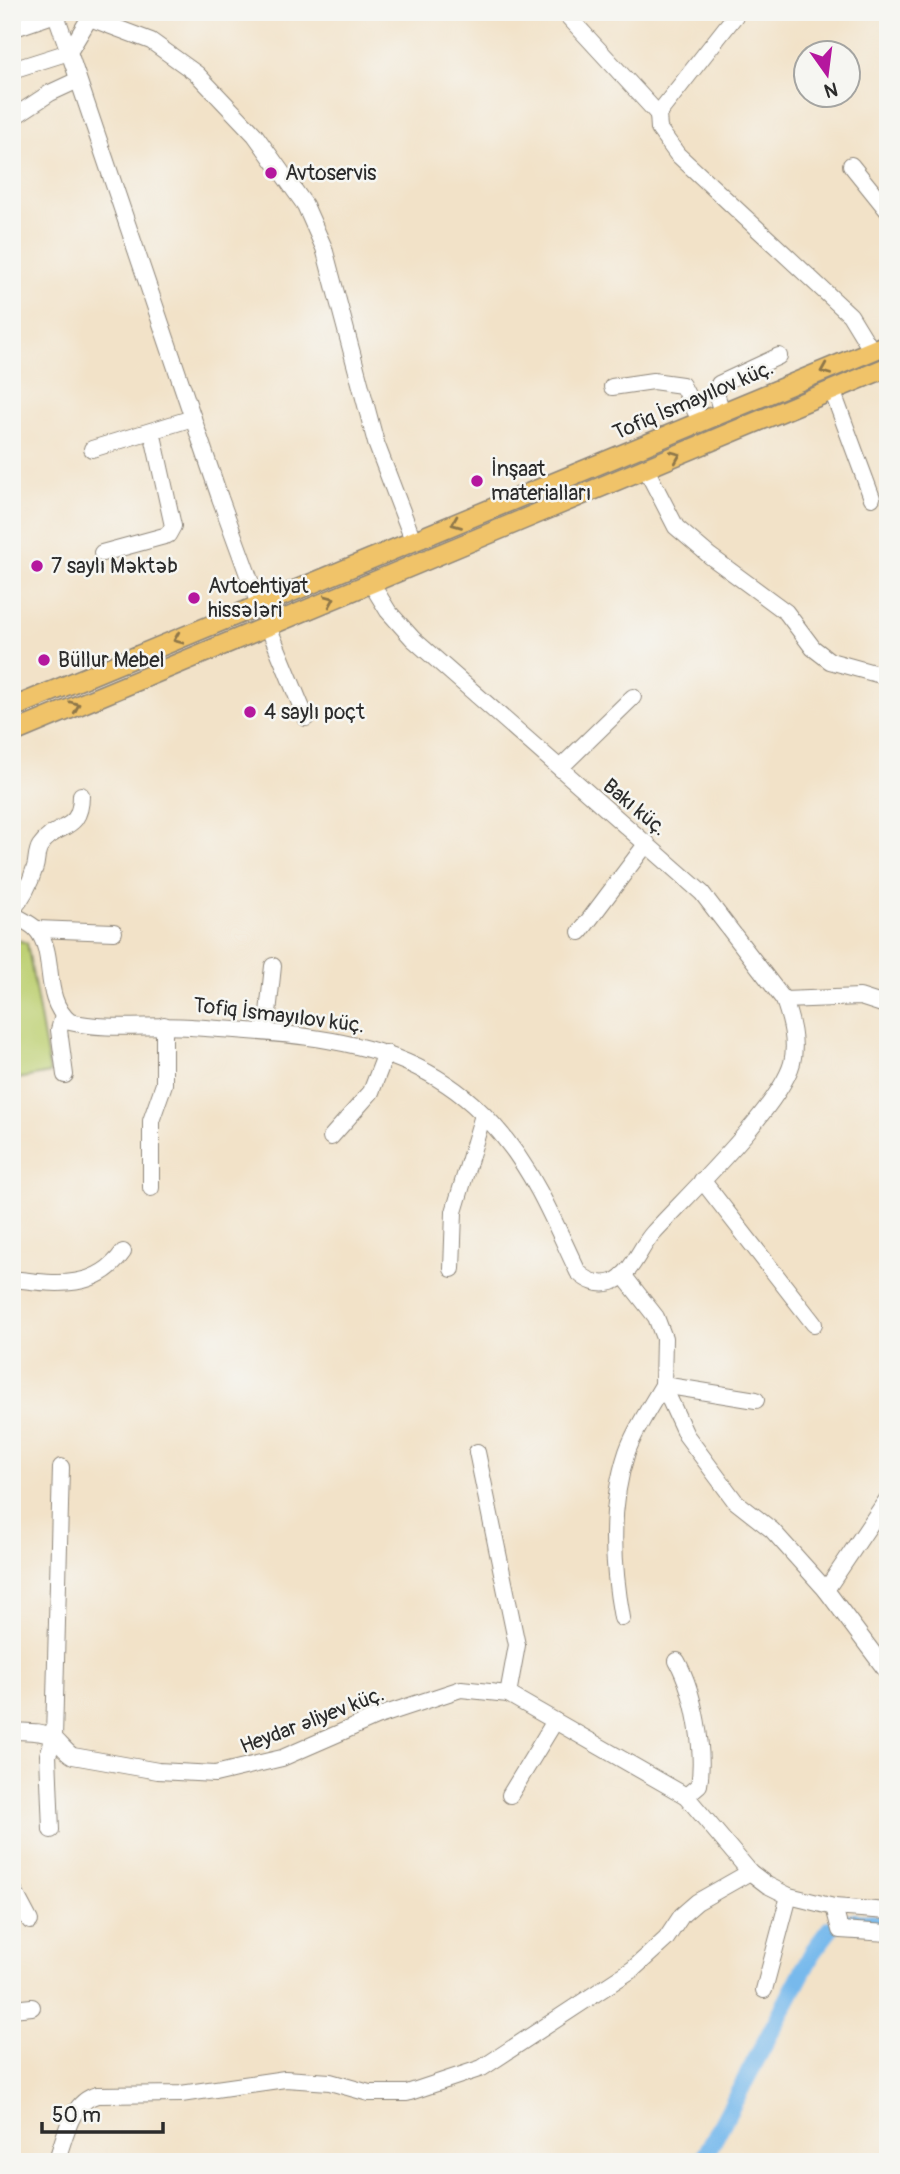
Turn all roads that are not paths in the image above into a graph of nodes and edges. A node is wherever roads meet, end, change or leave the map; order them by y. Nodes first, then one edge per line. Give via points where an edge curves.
1 (564, 12) edge
2 (738, 12) edge
3 (56, 13) edge
4 (91, 15) edge
5 (12, 29) edge
6 (69, 52) junction
7 (12, 71) edge
8 (78, 80) junction
9 (658, 114) junction
10 (12, 118) edge
11 (851, 165) dead end
12 (888, 211) edge
13 (880, 347) edge
14 (779, 356) dead end
15 (885, 368) edge
16 (612, 387) dead end
17 (832, 390) junction
18 (722, 413) junction
19 (193, 418) junction
20 (701, 422) junction
21 (152, 431) junction
22 (92, 449) dead end
23 (646, 469) junction
24 (554, 483) junction
25 (872, 498) dead end
26 (563, 503) junction
27 (413, 540) junction
28 (103, 553) dead end
29 (371, 583) junction
30 (259, 605) junction
31 (268, 626) junction
32 (888, 677) edge
33 (633, 697) dead end
34 (12, 708) edge
35 (306, 718) dead end
36 (12, 733) edge
37 (560, 768) junction
38 (81, 795) dead end
39 (646, 843) junction
40 (12, 913) edge
41 (36, 929) junction
42 (114, 932) dead end
43 (580, 932) dead end
44 (273, 966) dead end
45 (784, 1000) junction
46 (888, 1006) edge
47 (63, 1016) junction
48 (164, 1025) junction
49 (266, 1032) junction
50 (386, 1053) junction
51 (65, 1074) dead end
52 (483, 1115) junction
53 (331, 1136) dead end
54 (702, 1180) junction
55 (151, 1188) dead end
56 (123, 1252) dead end
57 (452, 1269) dead end
58 (623, 1275) junction
59 (12, 1279) edge
60 (814, 1324) dead end
61 (663, 1385) junction
62 (756, 1400) dead end
63 (477, 1452) dead end
64 (61, 1467) dead end
65 (888, 1498) edge
66 (826, 1590) junction
67 (622, 1618) dead end
68 (677, 1661) dead end
69 (888, 1673) edge
70 (508, 1694) junction
71 (555, 1721) junction
72 (12, 1731) edge
73 (54, 1738) junction
74 (510, 1795) dead end
75 (686, 1796) junction
76 (51, 1830) dead end
77 (750, 1872) junction
78 (12, 1887) edge
79 (789, 1896) junction
80 (834, 1907) junction
81 (888, 1911) edge
82 (30, 1921) dead end
83 (888, 1933) edge
84 (764, 1990) dead end
85 (32, 2007) dead end
86 (12, 2009) edge
87 (56, 2162) edge

1 - 9 street
2 - 9 street
3 - 5 street
3 - 6 street
4 - 6 street
4 - 27 street via 151,41 197,74 256,135 305,205 324,248 376,443
6 - 7 street
6 - 8 street
8 - 10 street
8 - 19 street
9 - 13 street via 659,129 677,154
11 - 12 street
13 - 15 main road
13 -> 18 main road, Tofiq İsmayılov küç.
14 - 18 street via 719,384 716,393
15 - 17 main road
16 - 20 street via 653,381 682,385
23 -> 17 main road
17 - 25 street
18 - 20 main road, Tofiq İsmayılov küç.
19 - 21 street
19 - 30 street
20 - 24 main road, Tofiq İsmayılov küç.
21 - 22 street
21 - 28 street via 173,526 168,536
23 - 26 main road
23 - 32 street via 676,527 786,612 813,648 830,661
24 - 26 main road
24 -> 27 main road, Tofiq İsmayılov küç.
26 - 29 main road
27 - 30 main road, Tofiq İsmayılov küç.
31 -> 29 main road
29 - 37 street, Bakı küç. via 413,639
30 - 31 main road
30 -> 34 main road, Tofiq İsmayılov küç.
31 - 35 street
36 -> 31 main road
33 - 37 street
37 - 39 street, Bakı küç.
38 - 40 street via 81,812 72,825 39,848 25,896
39 - 43 street
39 - 45 street, Bakı küç. via 702,893
40 - 41 street
41 - 42 street
41 - 47 street via 43,940 54,999
44 - 49 street
45 - 46 street via 860,997
45 - 54 street via 794,1049 784,1082
47 - 48 street, Tofiq İsmayılov küç. via 79,1024
47 - 51 street via 59,1030
48 - 49 street, Tofiq İsmayılov küç.
48 - 55 street via 164,1084 151,1121
49 - 50 street, Tofiq İsmayılov küç. via 361,1045
50 - 52 street, Tofiq İsmayılov küç. via 442,1079
50 - 53 street via 371,1092
52 - 57 street via 454,1212
52 - 58 street, Tofiq İsmayılov küç. via 539,1190 578,1272 601,1283
54 - 58 street via 645,1242
54 - 60 street
56 - 59 street via 111,1269 85,1280 54,1284
58 - 61 street via 656,1317 664,1338
61 - 62 street
61 - 66 street via 686,1435 736,1501 772,1530
61 - 67 street via 627,1451 613,1521
63 - 70 street via 517,1646
64 - 73 street
65 - 66 street
66 - 69 street
68 - 75 street via 691,1698 702,1765 699,1785
70 - 71 street, Heydar Əliyev küç.
70 - 73 street, Heydar Əliyev küç. via 461,1689 376,1717 282,1758 215,1774 158,1771 73,1756
71 - 74 street
71 - 75 street, Heydar Əliyev küç.
72 - 73 street, Heydar Əliyev küç.
73 - 76 street via 48,1755
75 - 77 street, Heydar Əliyev küç.
77 - 79 street, Heydar Əliyev küç.
77 - 87 street via 682,1914 666,1939 633,1969 482,2068 407,2092 369,2093 330,2082 285,2079 181,2094 97,2095 76,2107
78 - 82 street
79 - 80 street, Heydar Əliyev küç.
79 - 84 street
80 - 81 street, Heydar Əliyev küç.
80 - 83 street via 840,1930
85 - 86 street

